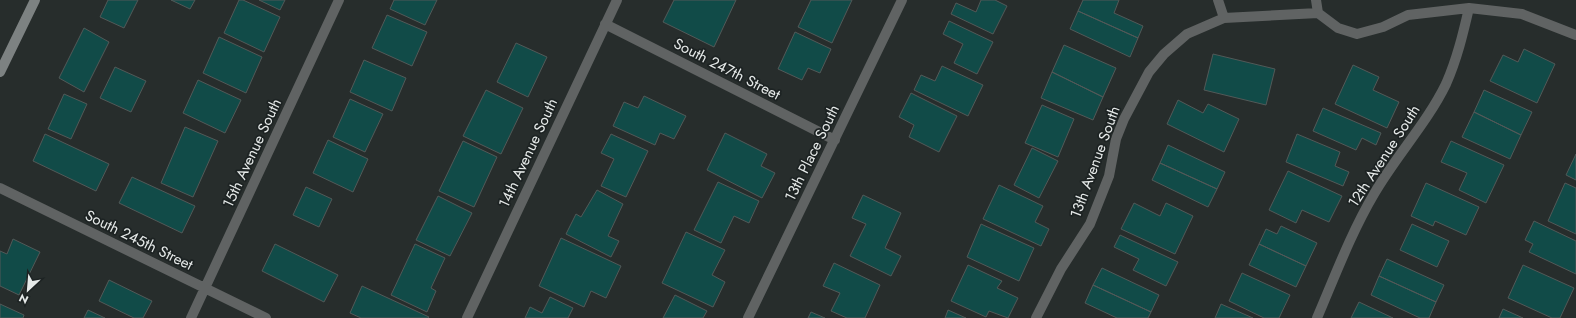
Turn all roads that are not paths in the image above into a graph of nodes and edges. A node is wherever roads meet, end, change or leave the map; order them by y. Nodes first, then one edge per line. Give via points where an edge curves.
1 (35, 0) edge
2 (340, 0) edge
3 (617, 0) edge
4 (902, 0) edge
5 (1218, 0) edge
6 (1316, 0) edge
7 (1469, 8) junction
8 (1318, 13) junction
9 (1224, 18) junction
10 (605, 24) junction
11 (1576, 35) edge
12 (0, 72) edge
13 (835, 140) junction
14 (0, 188) edge
15 (205, 288) junction
16 (191, 318) edge
17 (266, 318) edge
18 (467, 318) edge
19 (748, 318) edge
20 (1036, 318) edge
21 (1317, 318) edge

1 - 12 main road
2 - 15 street, 15th Avenue South
3 - 10 street, 14th Avenue South
4 - 13 street, 13th Place South
5 - 9 street
6 - 8 street
7 - 8 street via 1408,15 1383,27 1358,34 1338,28
7 - 11 street via 1522,14
7 - 21 street, 12th Avenue South via 1460,49 1446,85 1374,195 1345,251
8 - 9 street
9 - 20 street, 13th Avenue South via 1187,34 1164,54 1149,72 1116,139 1109,176 1090,224
10 - 13 street, South 247th Street
10 - 18 street, 14th Avenue South
13 - 19 street, 13th Place South
14 - 15 street, South 245th Street
15 - 16 street, 15th Avenue South
15 - 17 street, South 245th Street

